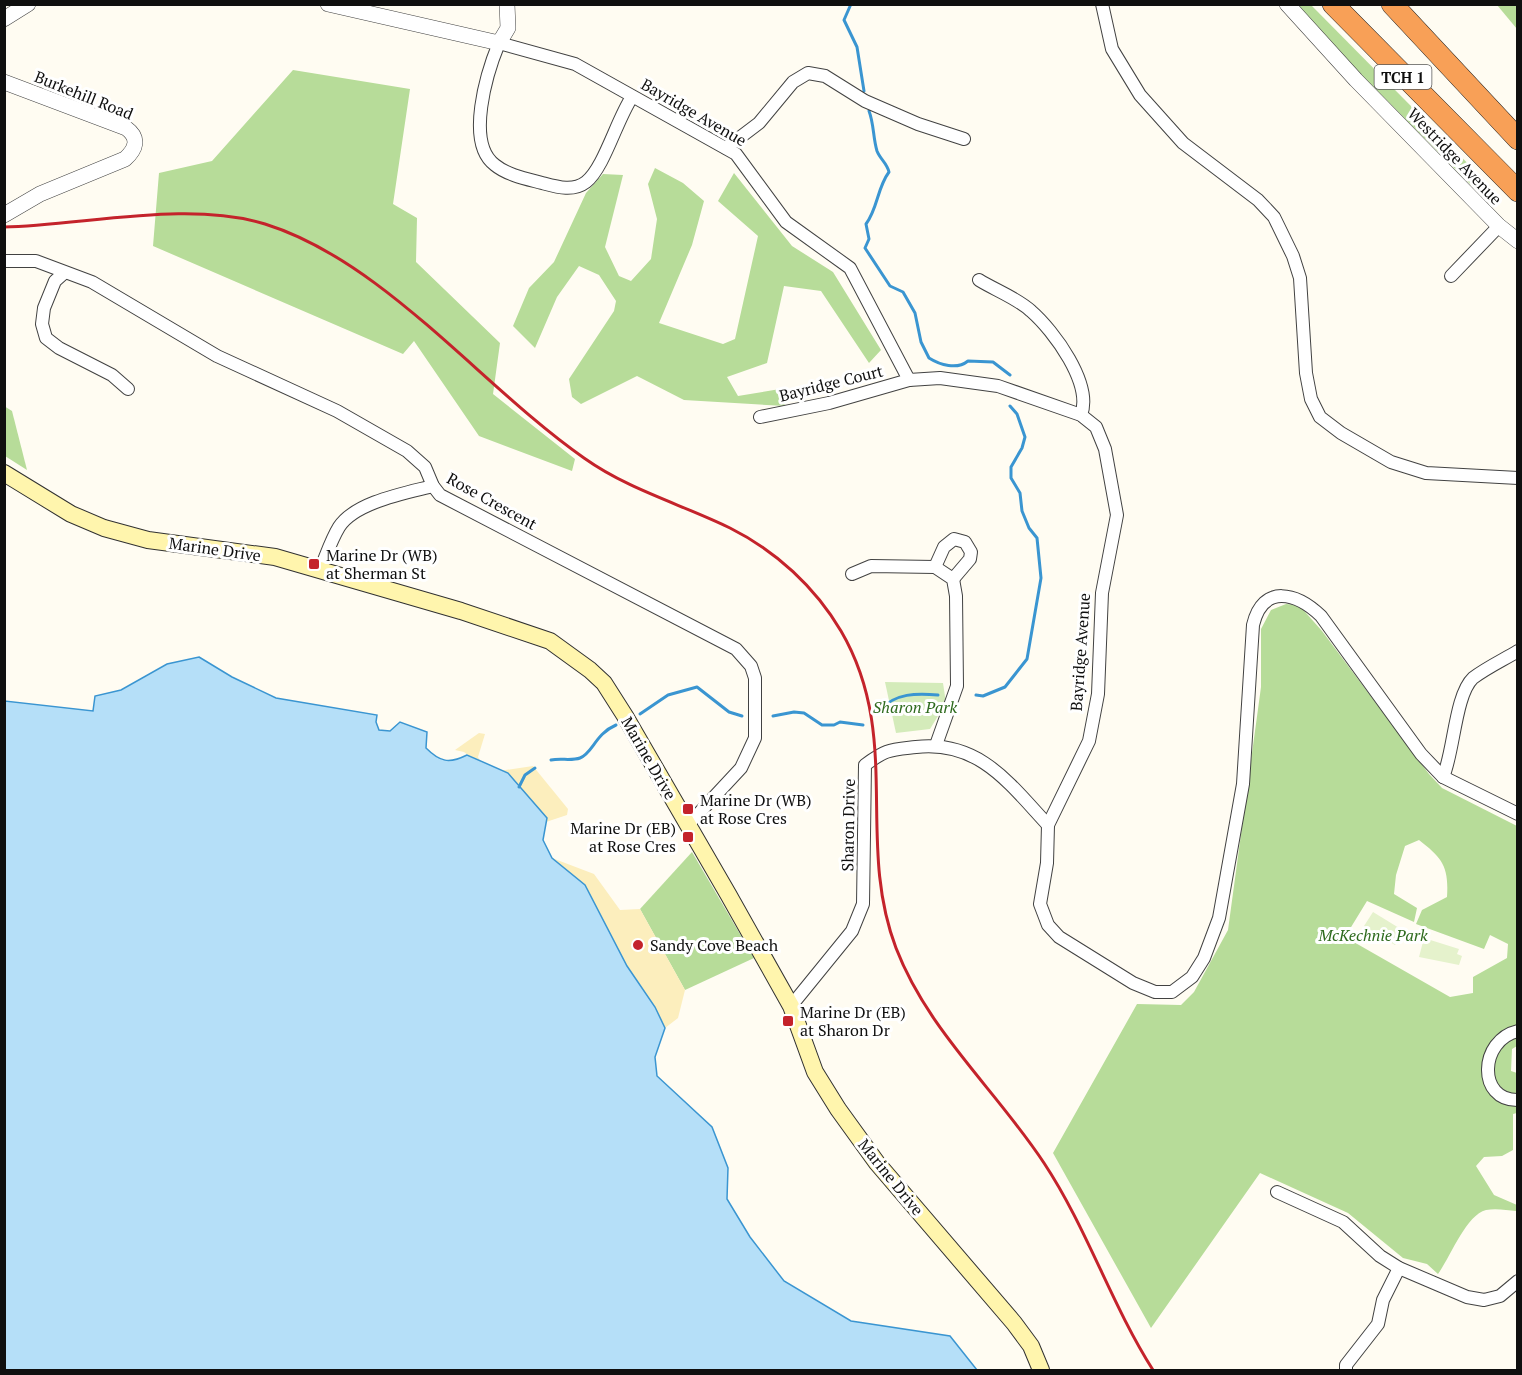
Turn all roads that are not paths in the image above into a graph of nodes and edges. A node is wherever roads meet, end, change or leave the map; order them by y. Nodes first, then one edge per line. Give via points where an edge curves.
1 (28, 4) edge
2 (328, 4) edge
3 (507, 4) edge
4 (1102, 4) edge
5 (1287, 4) edge
6 (1333, 4) edge
7 (1392, 4) edge
8 (4, 19) edge
9 (499, 43) junction
10 (4, 82) edge
11 (632, 97) junction
12 (964, 139) dead end
13 (1518, 139) edge
14 (726, 148) junction
15 (1474, 150) junction
16 (1518, 191) edge
17 (1518, 204) edge
18 (4, 215) edge
19 (1500, 226) junction
20 (1518, 241) edge
21 (4, 261) edge
22 (64, 273) junction
23 (1450, 276) dead end
24 (978, 280) dead end
25 (909, 380) junction
26 (128, 389) dead end
27 (1081, 415) junction
28 (760, 417) dead end
29 (4, 473) edge
30 (1518, 478) edge
31 (433, 486) junction
32 (935, 567) junction
33 (320, 570) junction
34 (852, 574) dead end
35 (953, 579) junction
36 (1518, 651) edge
37 (936, 745) junction
38 (1443, 777) junction
39 (1518, 814) edge
40 (1048, 825) junction
41 (692, 830) junction
42 (791, 1006) junction
43 (1518, 1031) edge
44 (1518, 1100) edge
45 (1277, 1192) dead end
46 (1399, 1268) junction
47 (1518, 1281) edge
48 (1041, 1371) edge
49 (1346, 1371) edge

1 - 8 street
2 - 9 street, Bayridge Avenue
3 - 9 street via 508,28
4 - 30 street via 1112,49 1140,95 1182,143 1258,200 1274,217 1300,278 1306,373 1311,399 1320,417 1391,462 1426,474
5 - 19 street, Westridge Avenue
6 - 15 highway, TCH 1
7 - 13 highway, TCH 1
9 - 11 street, Bayridge Avenue via 575,64
9 - 11 street via 484,92 479,136 488,160 509,173 557,187 570,189 581,185 594,173
10 - 18 street, Burkehill Road via 126,128 132,132 136,147 126,159 40,194
11 - 14 street, Bayridge Avenue
12 - 14 street via 865,101 825,76 808,73 793,82 759,123
14 - 25 street, Bayridge Avenue via 743,162 786,222 850,268
15 - 16 highway, TCH 1
15 - 17 highway
19 - 20 street, Westridge Avenue
19 - 23 street, Westridge Avenue
21 - 22 street, Rose Crescent via 36,261
22 - 26 street via 55,280 44,308 42,324 46,338 112,375
22 - 31 street, Rose Crescent via 92,282 217,356 337,411 407,451 425,466
24 - 27 street via 1030,310 1061,345 1073,366 1085,404
25 - 27 street, Bayridge Avenue via 940,378 999,386
25 - 28 street, Bayridge Court
27 - 40 street, Bayridge Avenue via 1096,427 1105,449 1117,515 1102,593 1098,694 1089,741
29 - 33 main road, Marine Drive via 71,514 104,528 148,540 275,558
31 - 33 street via 381,500 354,513 340,525
31 - 41 street, Rose Crescent via 440,495 746,657 755,678 756,738 741,768
32 - 34 street via 871,566
32 - 35 street
32 - 35 street via 949,542 965,542 970,559
33 - 41 main road, Marine Drive via 529,632 574,657 604,683
35 - 37 street via 957,686
36 - 38 street via 1469,684
37 - 40 street, Sharon Drive via 972,755 1000,773
37 - 42 street, Sharon Drive via 883,751 865,765 862,904 852,931
38 - 39 street
38 - 40 street, Bayridge Avenue via 1421,754 1321,616 1300,599 1276,597 1262,604 1253,625 1243,784 1219,918 1204,958 1184,986 1166,993 1144,988 1053,932 1040,904
41 - 42 main road, Marine Drive
42 - 48 main road, Marine Drive via 816,1072 838,1109 877,1163 1014,1323 1031,1346
43 - 44 street via 1498,1040 1488,1064 1490,1083 1499,1095
45 - 46 street via 1343,1222
46 - 47 street via 1467,1297 1484,1300 1500,1296
46 - 49 street via 1383,1300 1378,1323 1346,1365

